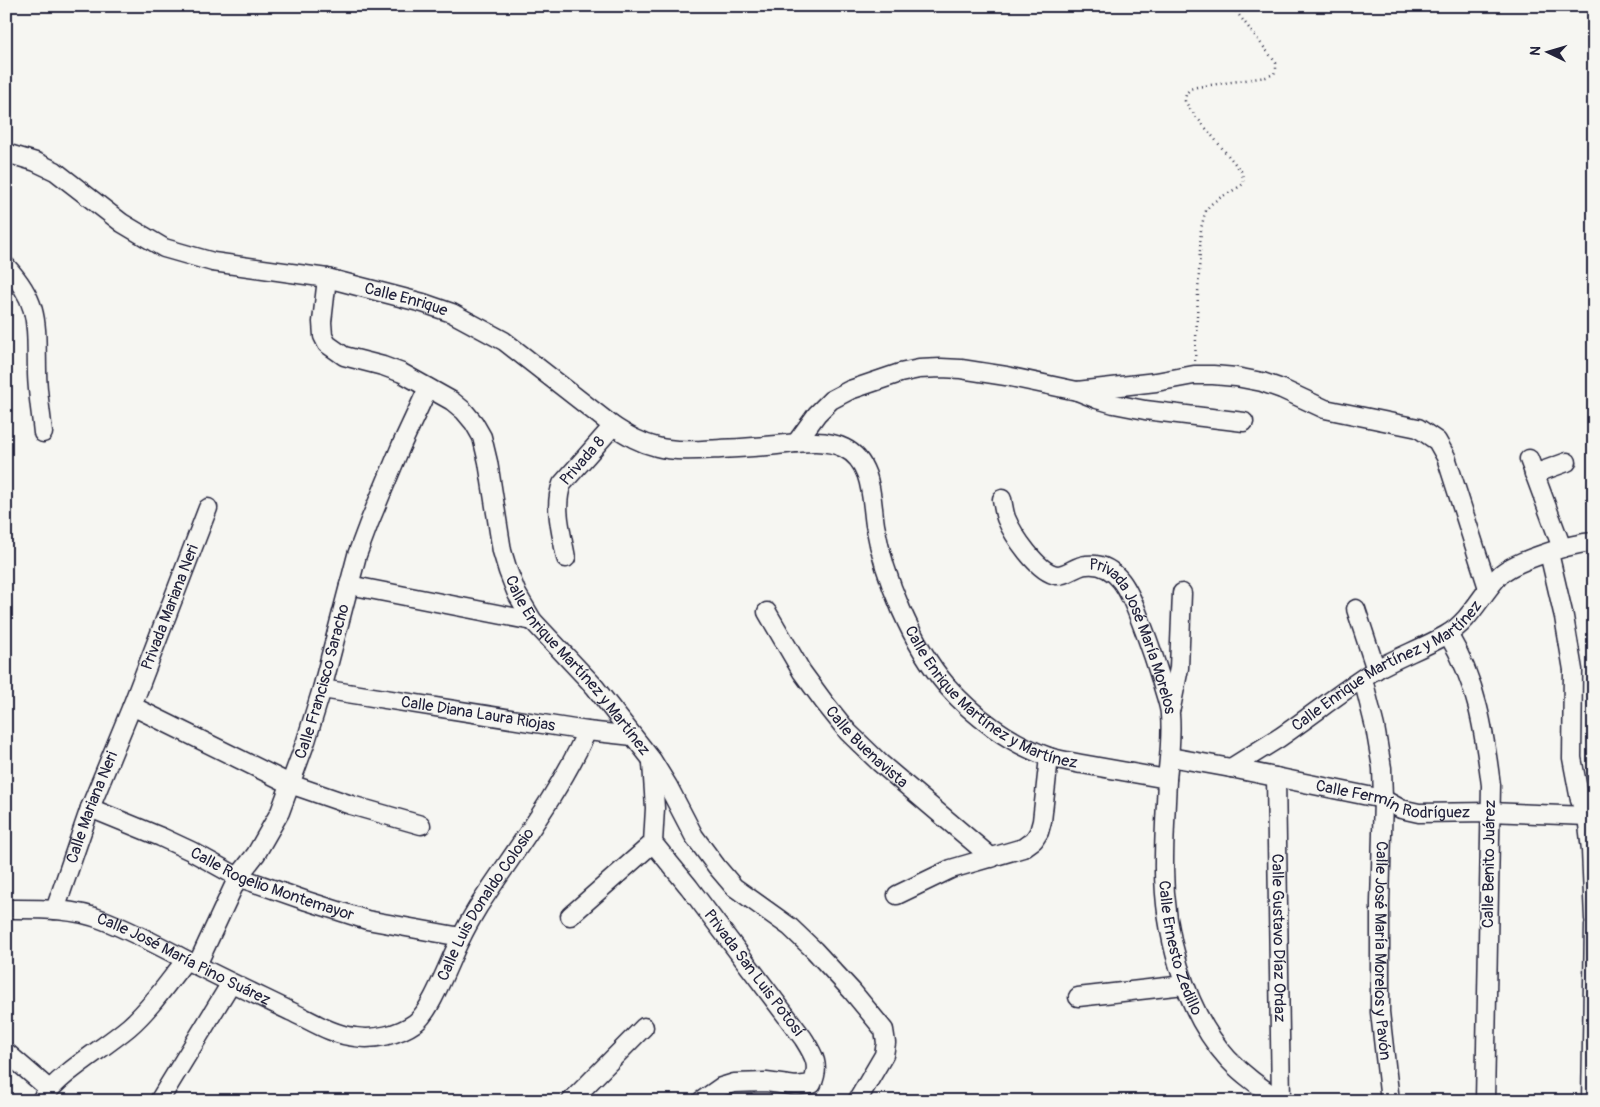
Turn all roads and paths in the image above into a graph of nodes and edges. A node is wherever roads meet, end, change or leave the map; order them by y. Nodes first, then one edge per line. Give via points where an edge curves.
1 (1232, 6) edge
2 (6, 154) edge
3 (6, 266) edge
4 (328, 278) junction
5 (1194, 375) junction
6 (428, 388) junction
7 (1076, 391) junction
8 (1244, 422) dead end
9 (613, 426) junction
10 (43, 433) dead end
11 (796, 443) junction
12 (1567, 462) dead end
13 (1002, 499) dead end
14 (208, 508) dead end
15 (1594, 542) edge
16 (1556, 551) junction
17 (566, 558) dead end
18 (348, 585) junction
19 (1488, 588) junction
20 (1182, 593) dead end
21 (1356, 609) dead end
22 (767, 612) dead end
23 (532, 621) junction
24 (1448, 634) junction
25 (1370, 674) junction
26 (322, 689) junction
27 (132, 706) junction
28 (1170, 714) junction
29 (587, 731) junction
30 (633, 736) junction
31 (1050, 757) junction
32 (1170, 758) junction
33 (652, 760) junction
34 (1231, 768) junction
35 (1276, 777) junction
36 (1168, 779) junction
37 (290, 784) junction
38 (1384, 799) junction
39 (90, 808) junction
40 (1490, 812) junction
41 (1587, 816) junction
42 (421, 824) dead end
43 (653, 843) junction
44 (992, 858) junction
45 (238, 877) junction
46 (898, 895) dead end
47 (6, 909) edge
48 (55, 910) junction
49 (570, 916) dead end
50 (1594, 919) edge
51 (1594, 925) edge
52 (461, 937) junction
53 (192, 963) junction
54 (231, 983) junction
55 (1184, 985) junction
56 (1078, 997) dead end
57 (644, 1027) dead end
58 (353, 1037) joint
59 (6, 1052) edge
60 (44, 1095) edge
61 (159, 1101) edge
62 (571, 1101) edge
63 (701, 1101) edge
64 (857, 1101) edge
65 (1281, 1101) edge
66 (1390, 1101) edge
67 (1485, 1101) edge
68 (1590, 1101) edge

1 - 5 path via 1276,63 1276,70 1266,77 1197,87 1186,94 1185,101 1241,170 1243,178 1243,184 1236,190 1207,208 1201,228
2 - 4 street, Calle Enrique via 55,171 122,223 164,248 213,262
3 - 10 street via 24,288 35,316
4 - 6 street, Calle Enrique Martínez y Martínez via 322,322 327,344 344,356 384,366
4 - 9 street, Calle Enrique via 423,303 480,326 528,358
5 - 7 street
5 - 19 street via 1262,382 1325,409 1418,428 1431,436 1446,457
6 - 18 street, Calle Francisco Saracho via 369,523
6 - 23 street, Calle Enrique Martínez y Martínez via 464,411 482,437 502,551 517,594
7 - 8 street via 1097,400 1145,410
7 - 11 street via 961,369 919,369 865,384 831,400
9 - 11 street, Calle Enrique via 630,438 674,450
9 - 17 street, Privada 8 via 559,491 557,502
11 - 31 street, Calle Enrique Martínez y Martínez via 830,444 844,448 856,457 868,477 875,526 895,594 928,659 947,686 971,710 1022,745
12 - 16 street via 1532,467
13 - 28 street, Privada José María Morelos via 1005,516 1018,539 1050,573 1064,574 1085,565 1095,565 1116,573 1135,606
14 - 27 street, Privada Mariana Neri
15 - 16 street, Calle Enrique Martínez y Martínez
16 - 19 street, Calle Enrique Martínez y Martínez via 1512,566
16 - 41 street via 1574,688 1572,758 1580,800
18 - 23 street
18 - 26 street, Calle Francisco Saracho
19 - 24 street, Calle Enrique Martínez y Martínez via 1464,621
20 - 28 street via 1179,668
21 - 25 street
22 - 44 street, Calle Buenavista via 802,672 848,732
23 - 30 street, Calle Enrique Martínez y Martínez via 594,686
24 - 25 street, Calle Enrique Martínez y Martínez
24 - 40 street, Calle Benito Juárez via 1475,695 1487,752
25 - 34 street, Calle Enrique Martínez y Martínez
25 - 38 street, Calle José María Morelos y Pavón
26 - 29 street, Calle Diana Laura Riojas
26 - 37 street, Calle Francisco Saracho
27 - 37 street
27 - 39 street, Calle Mariana Neri
28 - 32 street, Privada José María Morelos
29 - 30 street, Calle Diana Laura Riojas
29 - 52 street, Calle Luis Donaldo Colosio via 567,772
30 - 33 street, Calle Enrique Martínez y Martínez
31 - 36 street, Calle Enrique Martínez y Martínez
31 - 44 street via 1039,832 1023,848
32 - 34 street
32 - 36 street, Calle Ernesto Zedillo
33 - 43 street
33 - 64 street, Calle Enrique Martínez y Martínez via 694,836 734,887 790,927 852,991 884,1030 884,1056
34 - 35 street, Calle Fermín Rodríguez
35 - 38 street, Calle Fermín Rodríguez
35 - 65 street, Calle Gustavo Díaz Ordaz
36 - 55 street, Calle Ernesto Zedillo via 1164,864 1166,898 1171,935
37 - 42 street
37 - 45 street, Calle Francisco Saracho via 265,841
38 - 40 street, Calle Fermín Rodríguez via 1401,809 1419,813
38 - 66 street, Calle José María Morelos y Pavón via 1380,1003
39 - 45 street, Calle Rogelio Montemayor via 192,851
39 - 48 street, Calle Mariana Neri
40 - 41 street, Calle Fermín Rodríguez
40 - 67 street, Calle Benito Juárez
41 - 50 street
43 - 49 street
43 - 63 street, Privada San Luis Potosí via 798,1030 815,1059 816,1076 812,1084 734,1083 721,1087
44 - 46 street via 951,869
45 - 52 street, Calle Rogelio Montemayor via 335,911
45 - 53 street, Calle Francisco Saracho
47 - 48 street, Calle José María Pino Suárez
48 - 53 street, Calle José María Pino Suárez via 104,920
51 - 68 street
52 - 58 street, Calle Luis Donaldo Colosio via 434,994 416,1023 386,1035
53 - 54 street, Calle José María Pino Suárez
53 - 60 street, Calle Francisco Saracho via 130,1026
54 - 58 street, Calle José María Pino Suárez via 332,1031
54 - 61 street
55 - 56 street
55 - 65 street, Calle Ernesto Zedillo via 1198,1016 1228,1058 1252,1081
57 - 62 street
59 - 60 street

